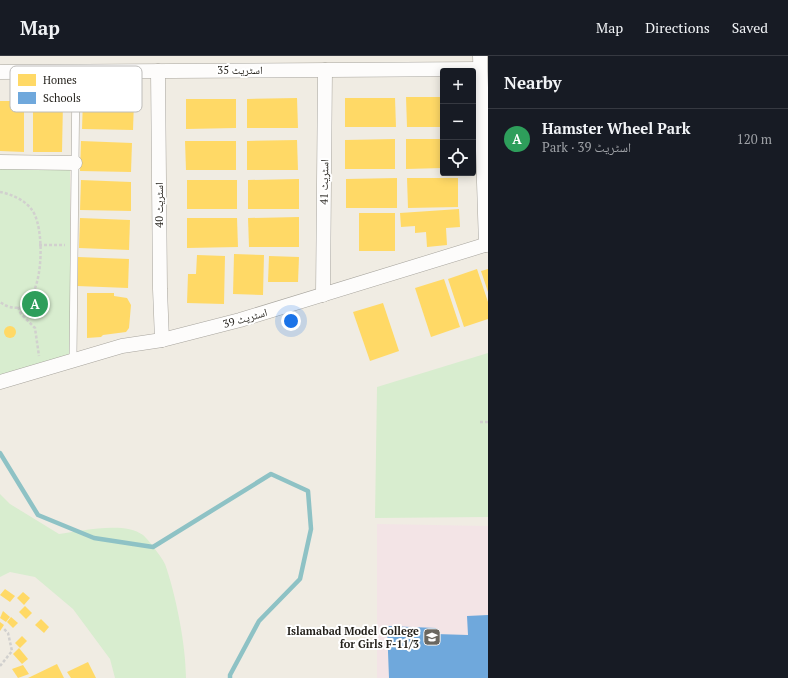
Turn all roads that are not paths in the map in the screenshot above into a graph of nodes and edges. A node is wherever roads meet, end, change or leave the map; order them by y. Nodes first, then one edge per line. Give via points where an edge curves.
1 (480, 63) edge
2 (325, 70) junction
3 (142, 71) edge
4 (158, 71) junction
5 (0, 72) edge
6 (10, 72) edge
7 (76, 112) edge
8 (0, 162) edge
9 (75, 163) junction
10 (487, 245) edge
11 (323, 295) junction
12 (162, 340) junction
13 (73, 359) junction
14 (0, 382) edge

1 - 2 street, اسٹریٹ 35
1 - 10 street
2 - 4 street, اسٹریٹ 35
2 - 11 street, اسٹریٹ 41
3 - 4 street, اسٹریٹ 35
4 - 12 street, اسٹریٹ 40
5 - 6 street, اسٹریٹ 35
7 - 9 lane
8 - 9 street
9 - 13 lane
10 - 11 street, اسٹریٹ 39
11 - 12 street, اسٹریٹ 39
12 - 13 street, اسٹریٹ 39 via 122,346
13 - 14 street, اسٹریٹ 39

